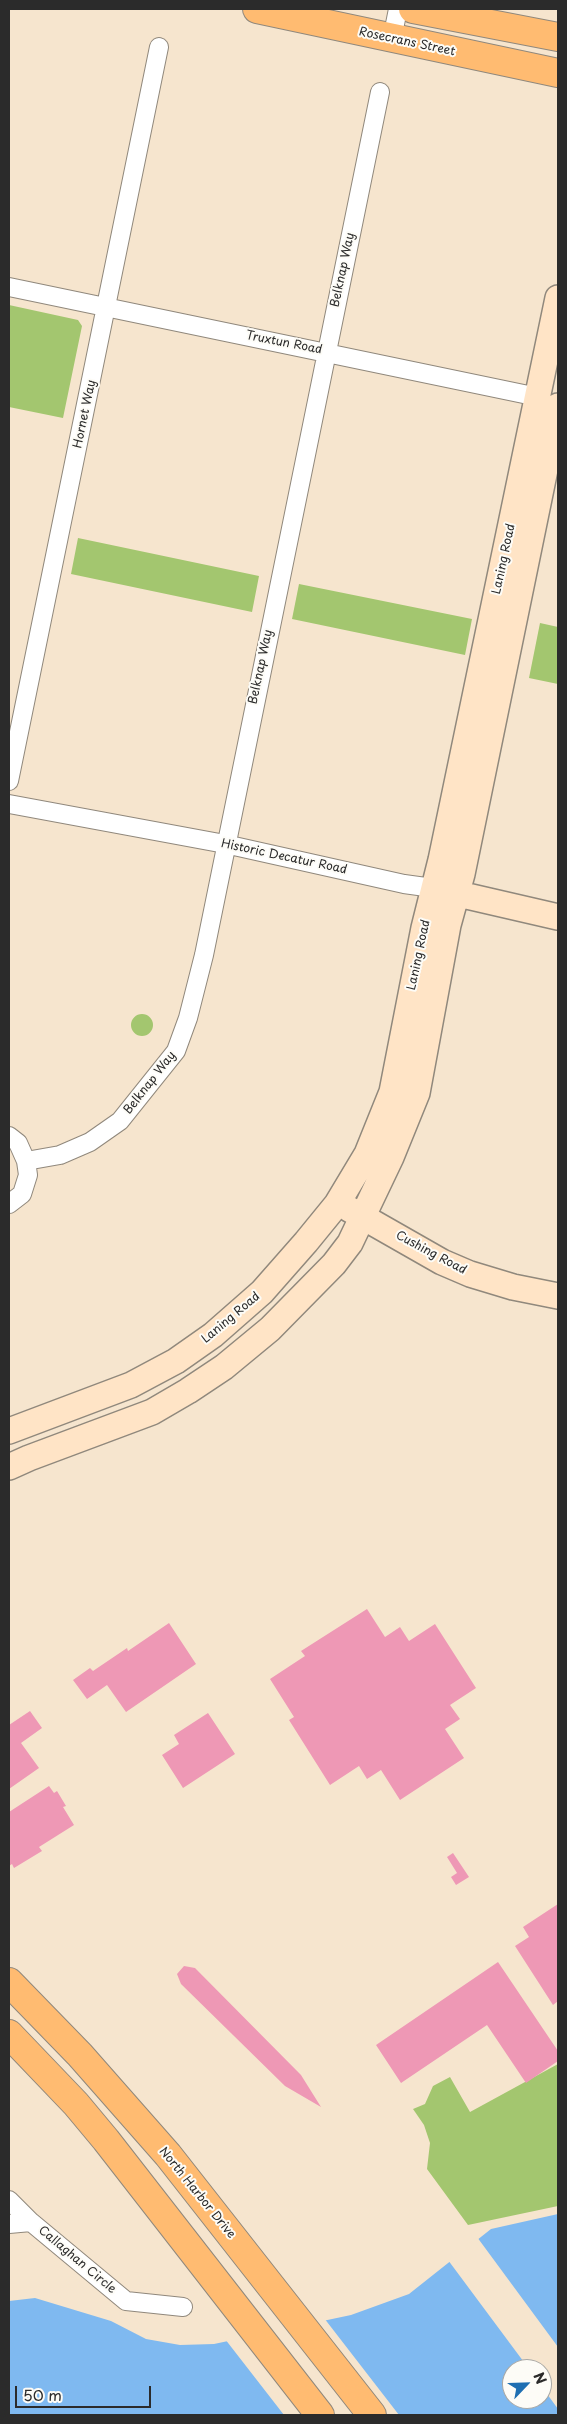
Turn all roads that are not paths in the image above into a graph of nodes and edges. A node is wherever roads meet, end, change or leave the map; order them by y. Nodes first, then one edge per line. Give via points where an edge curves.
1 (257, 9) edge
2 (398, 9) edge
3 (413, 9) edge
4 (558, 37) edge
5 (392, 39) junction
6 (159, 47) dead end
7 (558, 74) edge
8 (380, 92) dead end
9 (9, 287) edge
10 (558, 298) edge
11 (107, 307) junction
12 (327, 351) junction
13 (551, 402) edge
14 (9, 781) edge
15 (9, 804) edge
16 (225, 844) junction
17 (445, 891) junction
18 (558, 917) edge
19 (9, 1136) edge
20 (26, 1161) junction
21 (9, 1204) edge
22 (338, 1204) junction
23 (364, 1216) junction
24 (558, 1296) edge
25 (9, 1431) edge
26 (9, 1467) edge
27 (9, 1982) edge
28 (9, 2034) edge
29 (9, 2200) edge
30 (30, 2222) junction
31 (9, 2224) edge
32 (183, 2307) dead end
33 (320, 2415) edge
34 (372, 2415) edge

1 - 5 main road, Rosecrans Street
2 - 5 street
3 - 4 main road
5 - 7 main road, Rosecrans Street
6 - 11 street, Hornet Way
8 - 12 street, Belknap Way
9 - 11 street, Truxtun Road
10 - 13 street, Laning Road
11 - 12 street, Truxtun Road
11 - 14 street, Hornet Way
12 - 13 street, Truxtun Road
12 - 16 street, Belknap Way
13 - 17 street, Laning Road
15 - 16 street, Historic Decatur Road
16 - 17 street, Historic Decatur Road
16 - 20 street, Belknap Way via 204,955 176,1051 120,1121 90,1142 60,1155
17 - 18 street, Historic Decatur Road
17 - 22 street, Laning Road via 392,1092 367,1154
17 - 23 street, Laning Road via 448,925 417,1094
19 - 20 street via 18,1143
20 - 21 street via 28,1175 22,1194
22 - 23 street, Cushing Road
22 - 25 street, Laning Road via 262,1292 213,1335 176,1361 132,1385
23 - 24 street, Cushing Road via 470,1274
23 - 26 street, Laning Road via 334,1264 270,1329 224,1367 152,1412
27 - 34 main road, North Harbor Drive via 168,2155
28 - 33 main road via 76,2104
29 - 30 street, Callaghan Circle
30 - 31 street
30 - 32 street, Callaghan Circle via 126,2301

